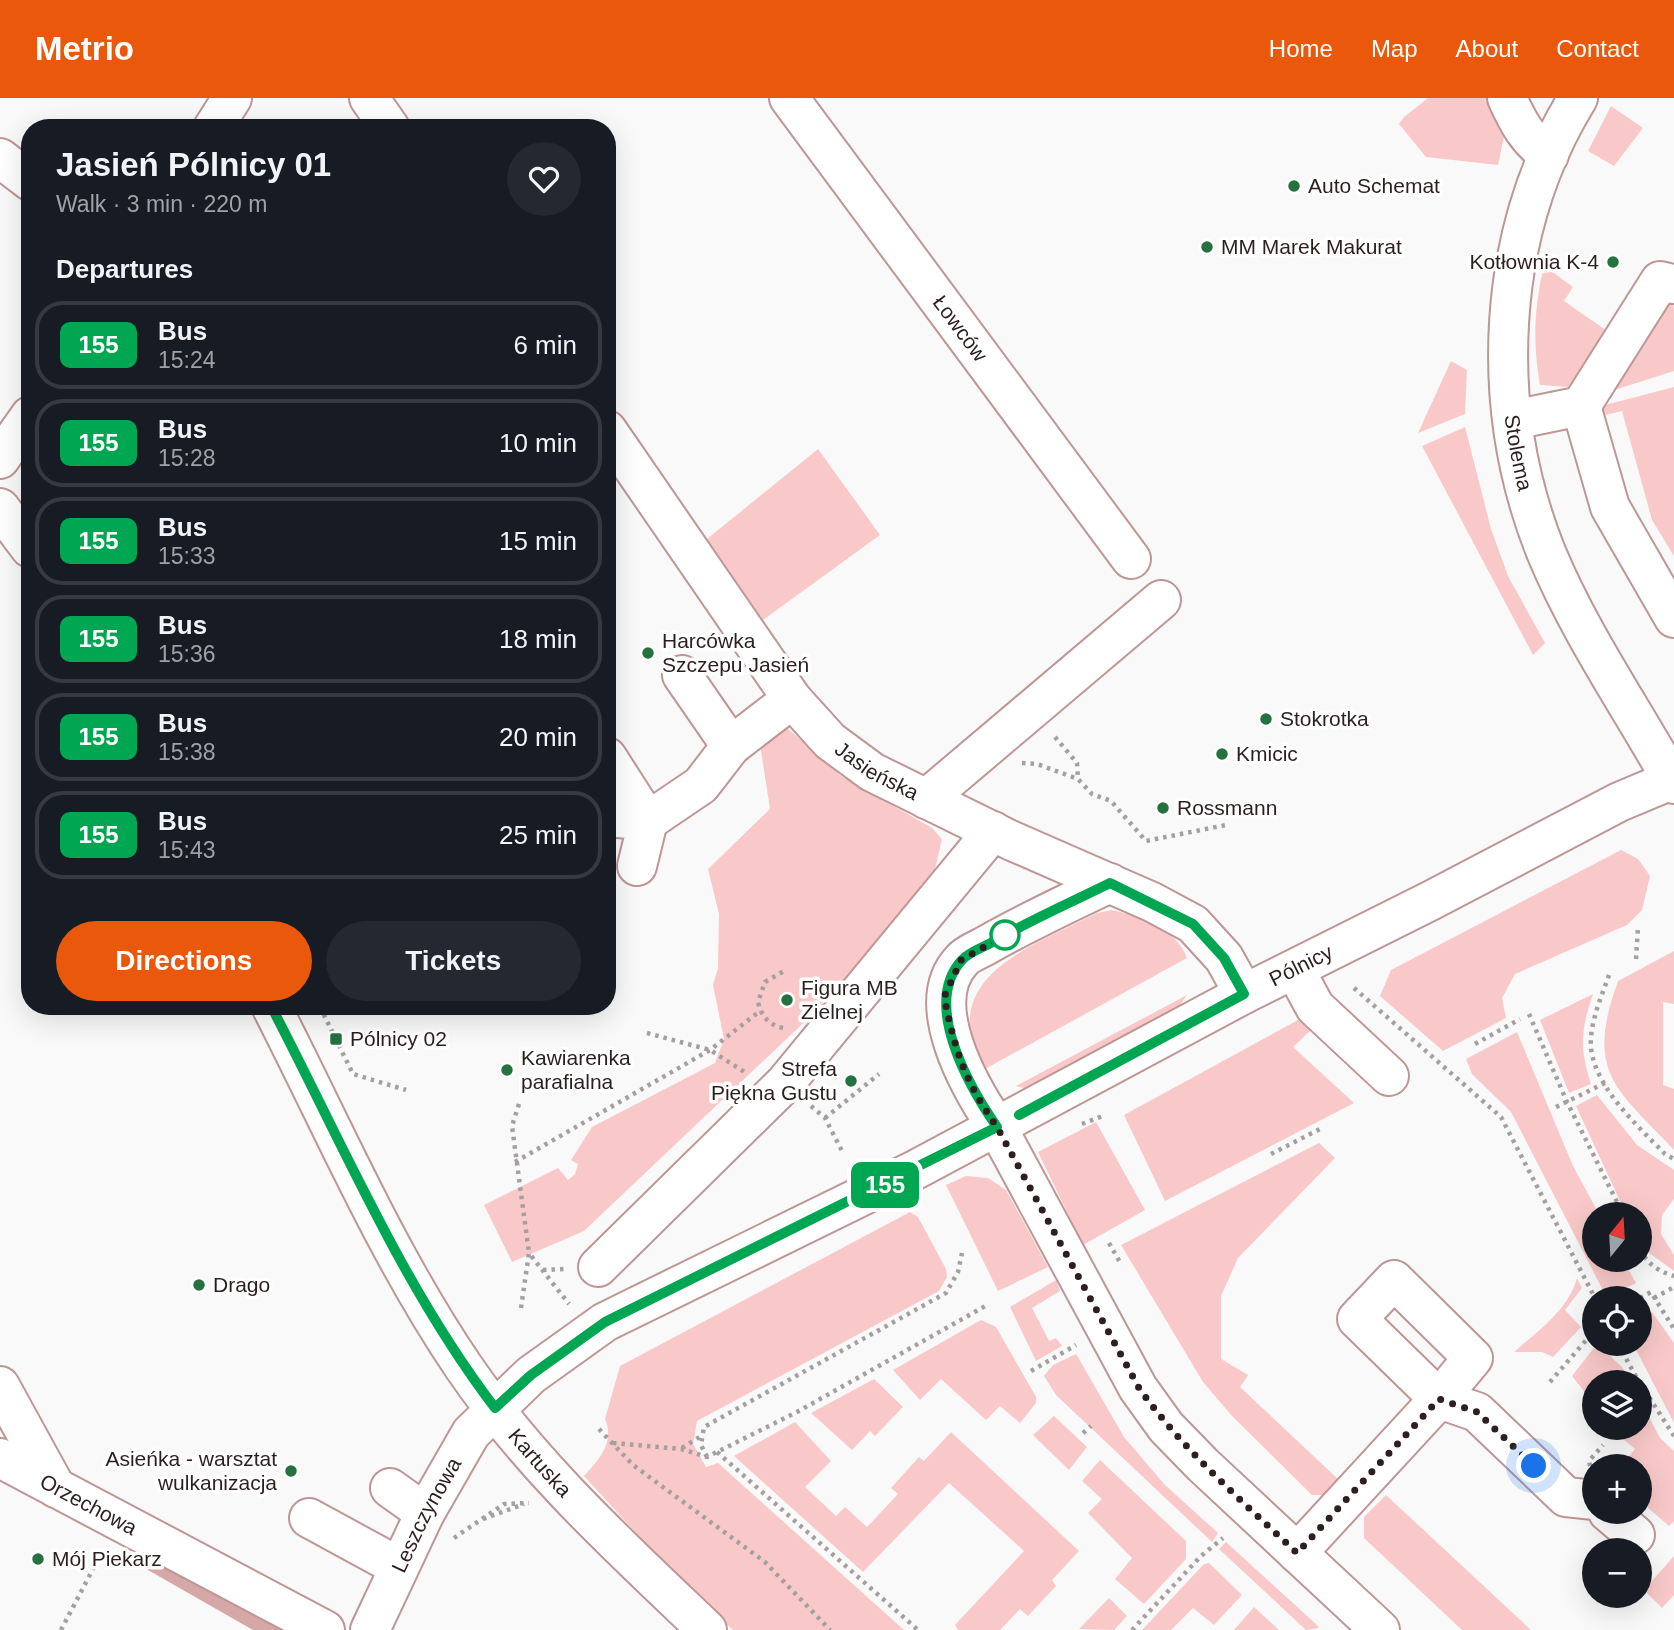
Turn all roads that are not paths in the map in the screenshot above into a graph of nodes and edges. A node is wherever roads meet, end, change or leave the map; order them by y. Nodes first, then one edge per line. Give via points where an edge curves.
1 (232, 98) edge
2 (789, 98) edge
3 (1507, 98) edge
4 (1578, 98) edge
5 (219, 119) edge
6 (1549, 155) junction
7 (0, 158) edge
8 (21, 174) edge
9 (1673, 284) edge
10 (1581, 406) junction
11 (1513, 420) junction
12 (21, 429) edge
13 (616, 443) edge
14 (0, 459) edge
15 (0, 508) edge
16 (21, 536) edge
17 (1131, 559) dead end
18 (1161, 600) dead end
19 (1674, 618) edge
20 (682, 675) dead end
21 (792, 699) junction
22 (731, 746) junction
23 (616, 771) edge
24 (1673, 781) edge
25 (926, 799) junction
26 (616, 818) edge
27 (648, 821) junction
28 (993, 831) junction
29 (637, 866) dead end
30 (1110, 883) junction
31 (1295, 970) junction
32 (1244, 994) junction
33 (276, 1015) edge
34 (1388, 1076) dead end
35 (997, 1127) junction
36 (598, 1267) dead end
37 (0, 1385) edge
38 (495, 1408) junction
39 (0, 1458) edge
40 (56, 1488) junction
41 (390, 1488) dead end
42 (1582, 1499) edge
43 (309, 1518) dead end
44 (438, 1526) junction
45 (1297, 1553) junction
46 (399, 1567) junction
47 (325, 1630) edge
48 (370, 1630) edge
49 (707, 1630) edge
50 (1380, 1630) edge

1 - 5 street
2 - 17 street, Łowców
3 - 6 street via 1520,126
4 - 6 street, Stolema
6 - 11 street, Stolema via 1517,254 1511,293 1507,356
7 - 8 street
9 - 10 street via 1661,281
10 - 11 street
10 - 19 street via 1610,508
11 - 24 street, Stolema via 1534,520 1583,657
12 - 14 street
13 - 21 street, Jasieńska
15 - 16 street
18 - 25 street
20 - 22 street
21 - 22 street
21 - 25 street, Jasieńska via 851,757
22 - 27 street via 701,785
23 - 27 street
24 - 31 street, Pólnicy via 1619,802
25 - 28 street, Jasieńska
26 - 27 street
27 - 29 street
28 - 30 street, Jasieńska
28 - 36 street via 785,1083
30 - 32 street, Jasieńska via 1193,924 1224,958
30 - 35 street via 961,960 944,997 954,1044 971,1090
31 - 32 street, Pólnicy
31 - 34 street via 1315,1007
32 - 35 street, Pólnicy
33 - 38 street, Kartuska via 394,1249 463,1366
35 - 38 street, Pólnicy via 605,1322 540,1368
35 - 45 street via 1139,1388 1166,1427
37 - 40 street
38 - 44 street, Leszczynowa via 471,1433
38 - 49 street, Kartuska via 557,1486
39 - 40 street, Orzechowa
40 - 47 street, Orzechowa
41 - 44 street
42 - 45 street via 1566,1497 1477,1412 1439,1399
43 - 46 street
44 - 46 street, Leszczynowa
45 - 50 street
46 - 48 street, Leszczynowa

